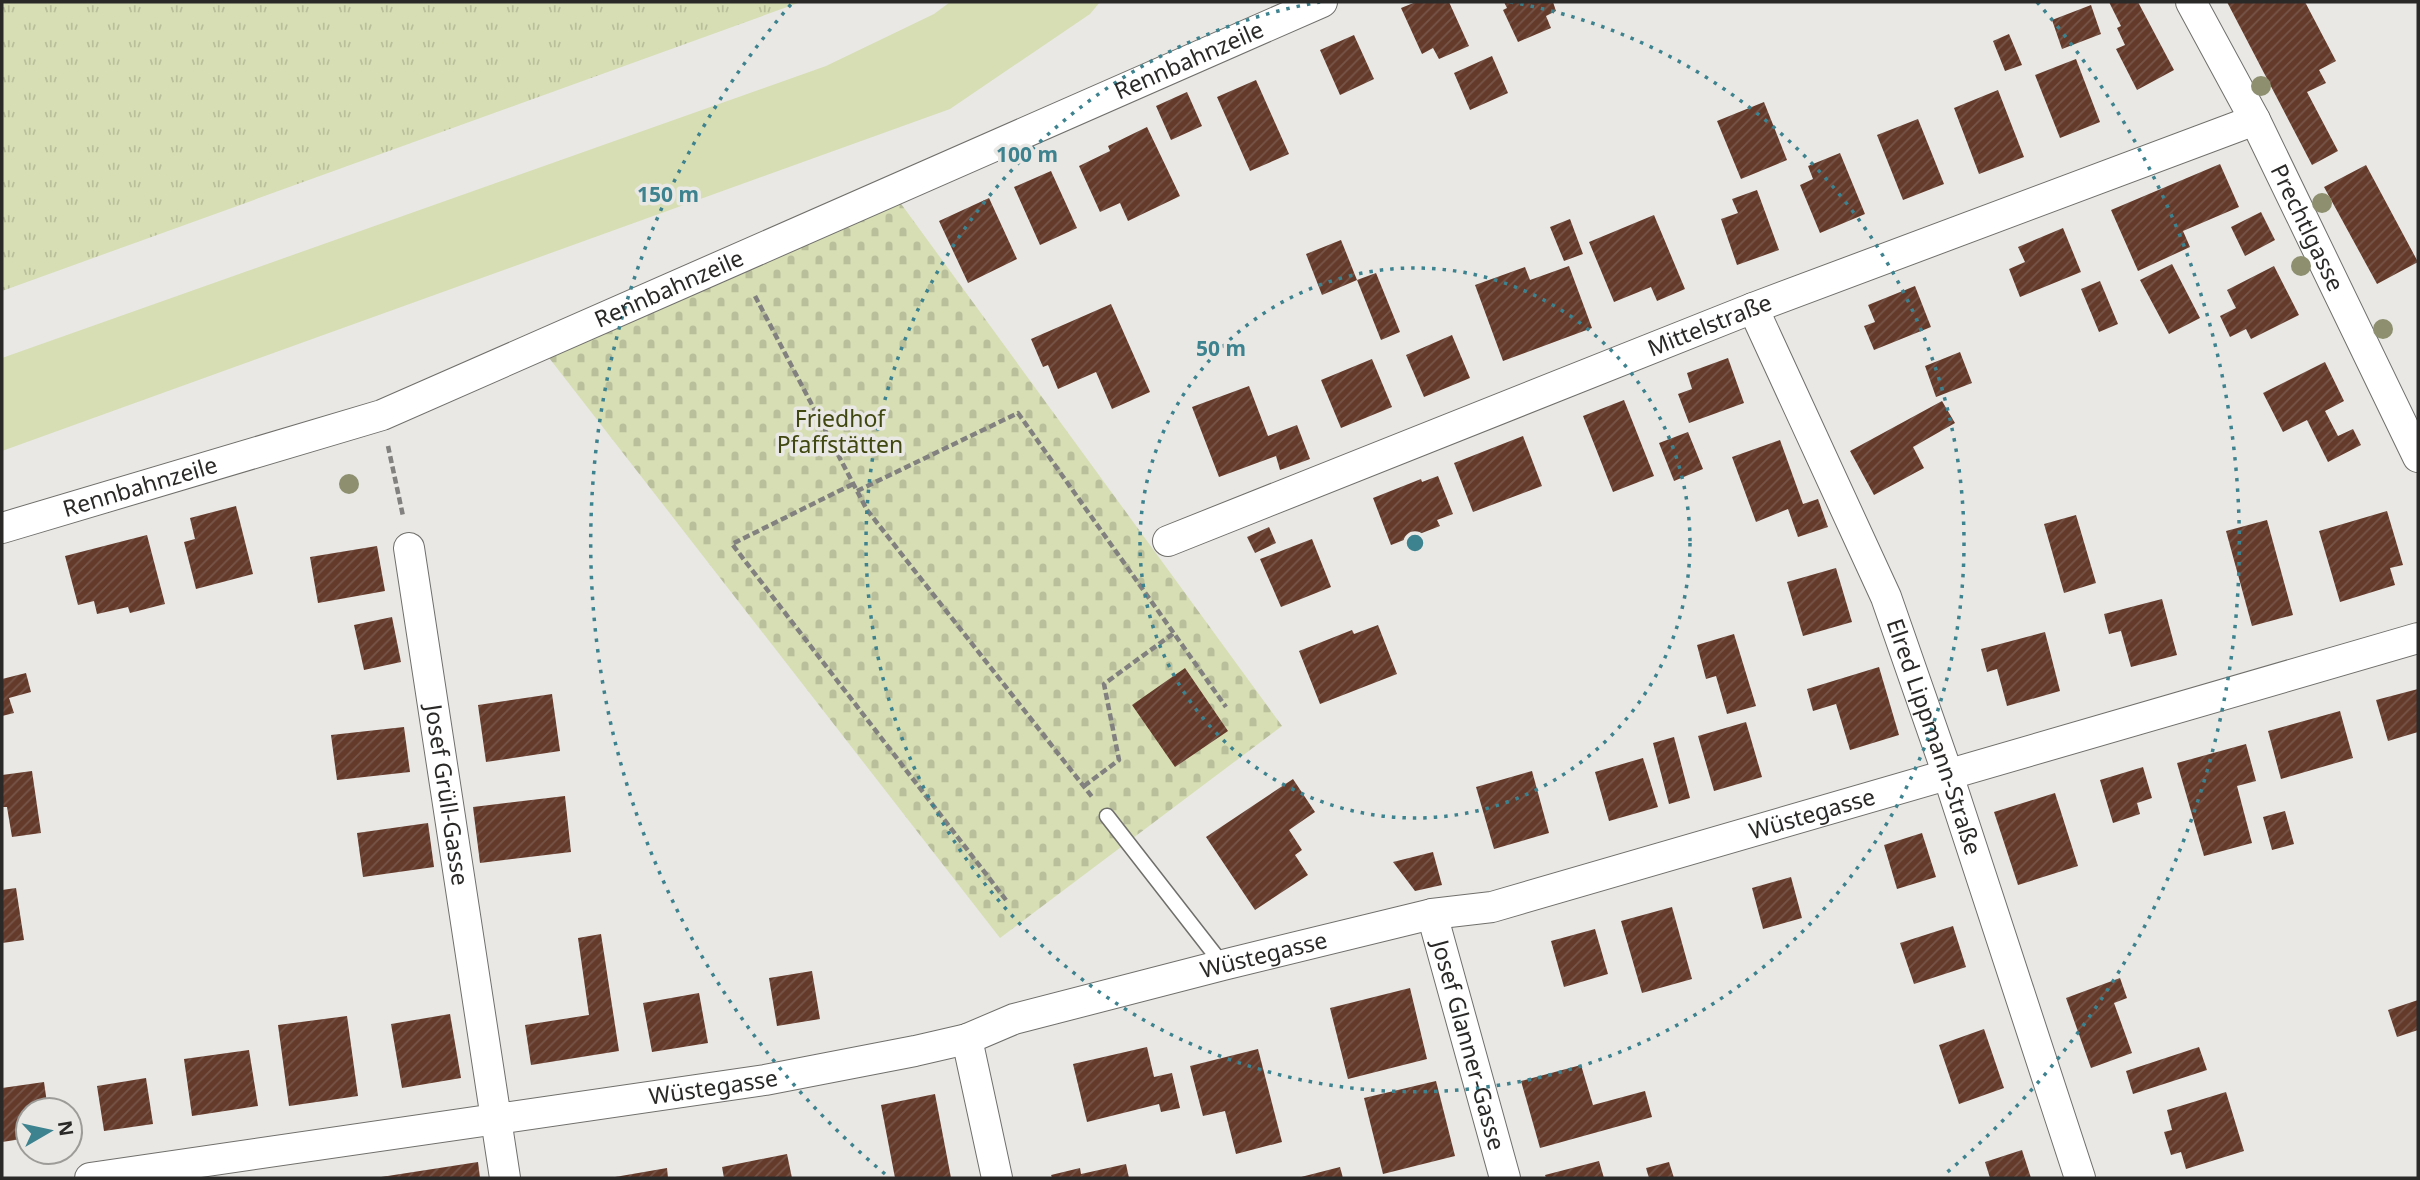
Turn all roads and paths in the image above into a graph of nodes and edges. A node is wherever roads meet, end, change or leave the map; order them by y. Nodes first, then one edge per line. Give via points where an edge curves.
1 (1322, 2) edge
2 (2190, 2) edge
3 (2255, 120) junction
4 (755, 296) dead end
5 (1753, 308) junction
6 (382, 415) junction
7 (2418, 457) edge
8 (853, 484) junction
9 (857, 491) junction
10 (2, 528) edge
11 (1168, 541) dead end
12 (409, 548) joint
13 (1174, 634) junction
14 (2418, 638) edge
15 (1226, 707) dead end
16 (1947, 772) junction
17 (1084, 786) junction
18 (1107, 816) joint
19 (1006, 900) dead end
20 (1432, 914) junction
21 (1223, 965) junction
22 (967, 1040) junction
23 (497, 1119) junction
24 (90, 1178) edge
25 (505, 1178) edge
26 (997, 1178) edge
27 (1504, 1178) edge
28 (2080, 1178) edge

1 - 6 street, Rennbahnzeile
2 - 3 street, Prechtlgasse
3 - 5 street, Mittelstraße
3 - 7 street, Prechtlgasse
4 - 8 path
5 - 11 street, Mittelstraße
5 - 16 street, Elred Lippmann-Straße via 1886,597
6 - 10 street, Rennbahnzeile
6 - 12 path
8 - 9 path
8 - 19 path via 732,544
9 - 13 path via 1018,413
9 - 17 path via 867,510
12 - 23 street, Josef Grüll-Gasse
13 - 15 path
13 - 17 path via 1104,684 1119,760
14 - 16 street, Wüstegasse
16 - 20 street, Wüstegasse via 1492,906
16 - 28 street, Elred Lippmann-Straße
17 - 18 path
18 - 21 lane
20 - 21 street, Wüstegasse
20 - 27 street, Josef Glanner-Gasse
21 - 22 street, Wüstegasse via 1014,1019
22 - 23 street, Wüstegasse via 765,1080
22 - 26 street
23 - 24 street, Wüstegasse
23 - 25 street, Josef Grüll-Gasse

